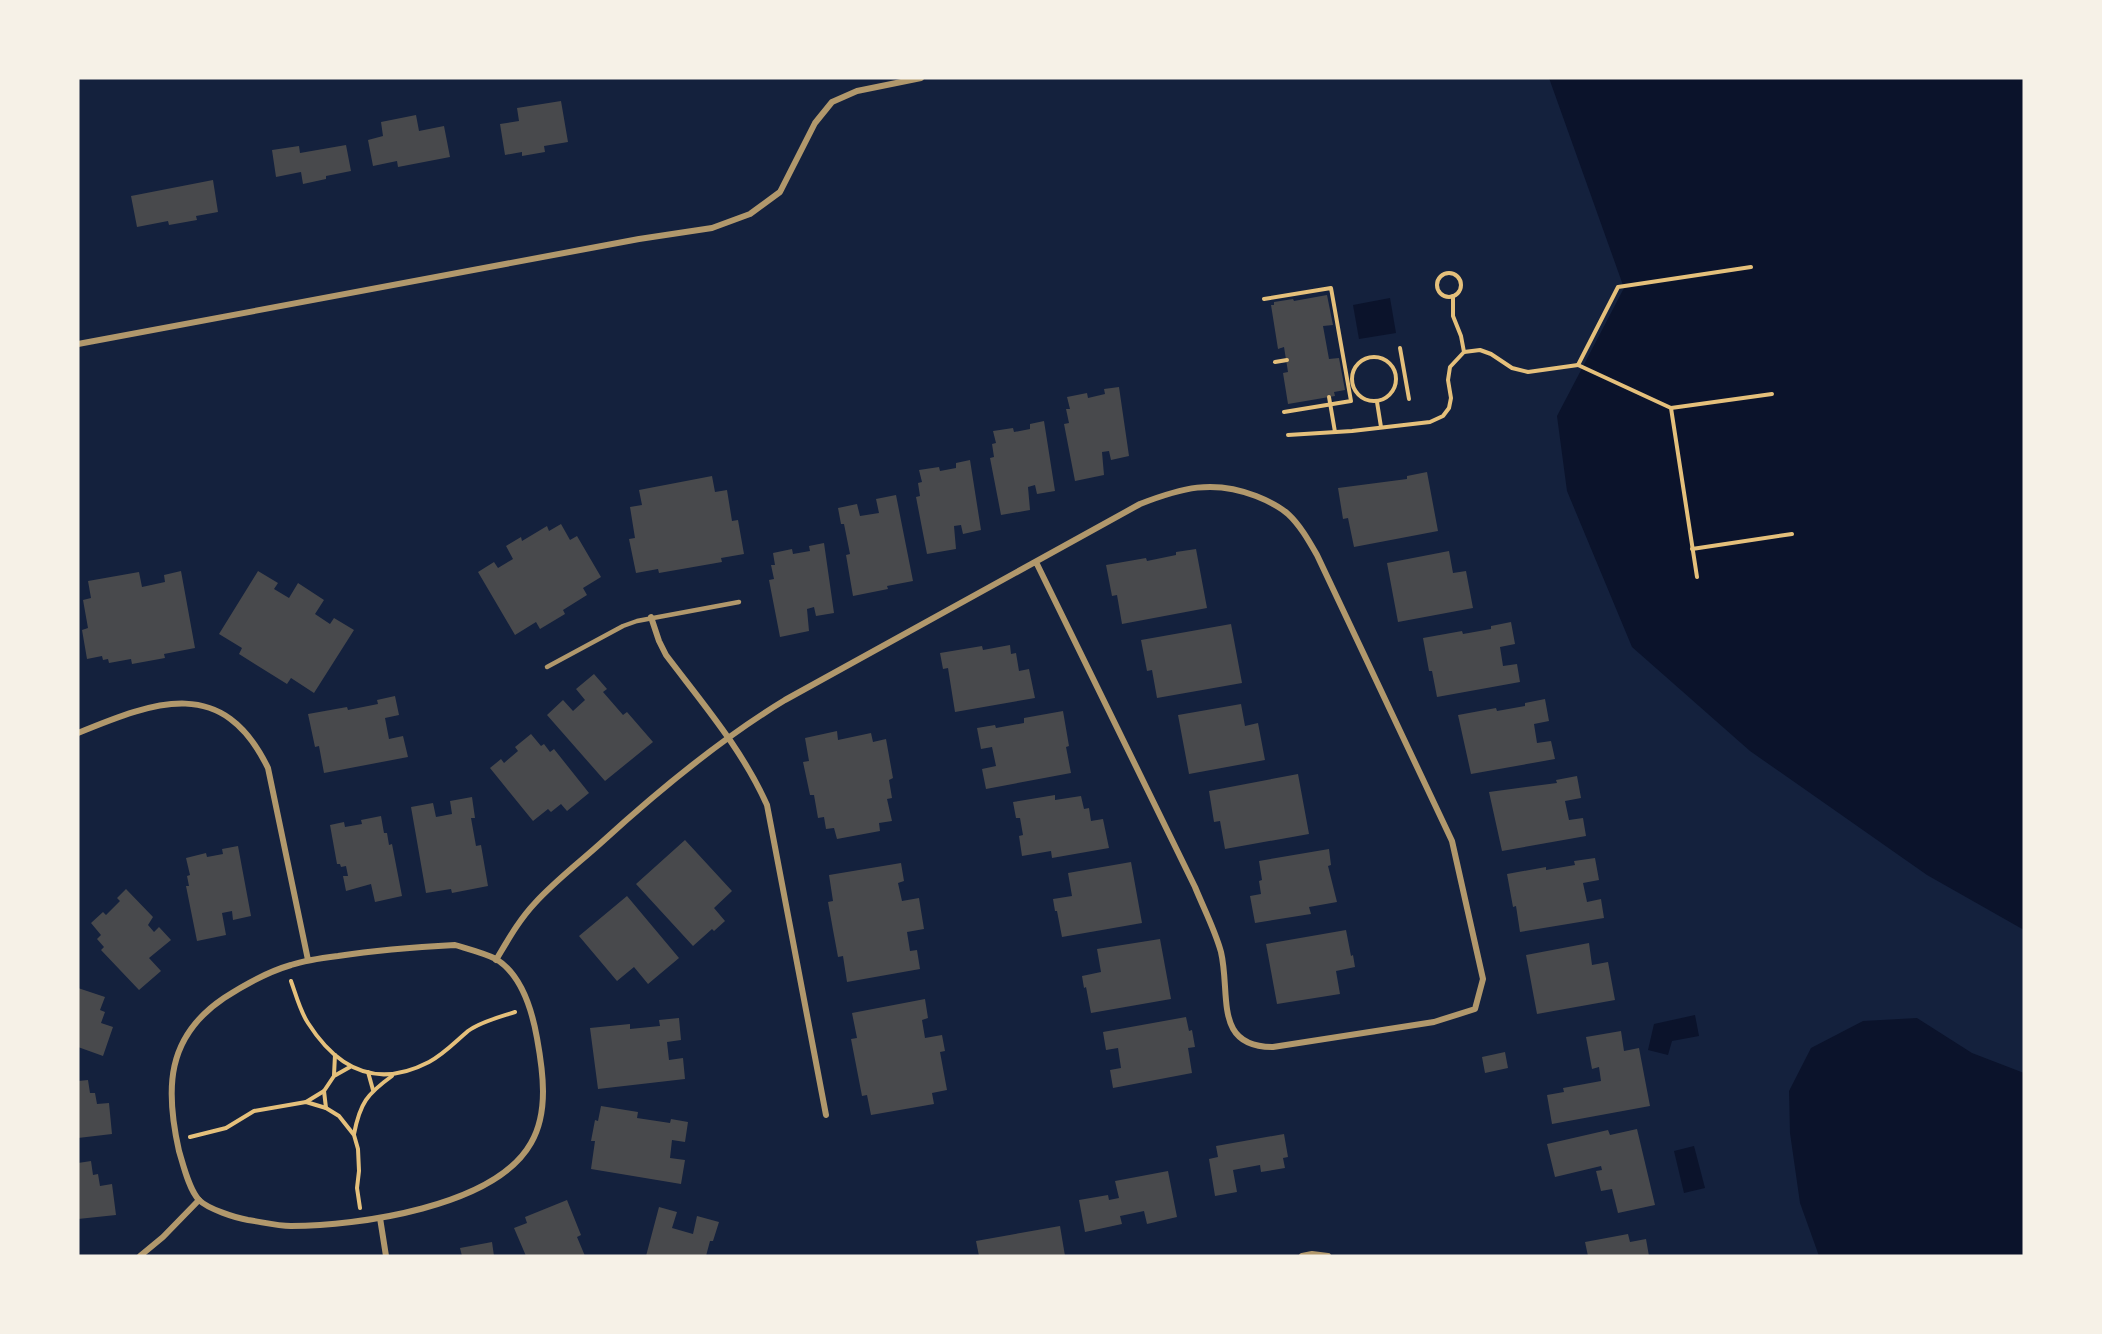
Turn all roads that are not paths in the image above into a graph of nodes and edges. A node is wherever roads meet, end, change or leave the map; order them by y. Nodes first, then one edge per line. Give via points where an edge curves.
1 (921, 78) edge
2 (78, 344) edge
3 (1036, 562) junction
4 (739, 602) dead end
5 (651, 617) junction
6 (547, 667) dead end
7 (78, 733) edge
8 (728, 737) junction
9 (308, 960) junction
10 (496, 960) junction
11 (826, 1115) dead end
12 (199, 1200) junction
13 (380, 1218) junction
14 (140, 1256) edge
15 (387, 1256) edge
16 (1302, 1256) edge
17 (1328, 1256) edge

1 - 2 street via 857,91 832,102 815,123 780,192 750,214 712,228
3 - 3 street via 1140,504 1188,488 1211,485 1243,491 1288,514 1317,555 1452,841 1483,979 1475,1009 1434,1022 1274,1047 1243,1042 1233,1031 1228,1016 1220,949 1195,887
3 - 8 street via 785,700
4 - 5 lane
5 - 6 lane via 623,626
5 - 8 street via 666,655
7 - 9 street via 131,713 185,703 210,708 243,727 268,768
8 - 10 street via 534,903
8 - 11 street via 754,775 767,805
9 - 10 street via 389,948 455,945
9 - 12 street via 253,981 222,999 186,1036 175,1061 170,1087 172,1114 185,1173
10 - 13 street via 516,978 535,1028 543,1093 532,1143 517,1162 462,1196
12 - 13 street via 233,1218 288,1226
12 - 14 street
13 - 15 street
16 - 17 street

